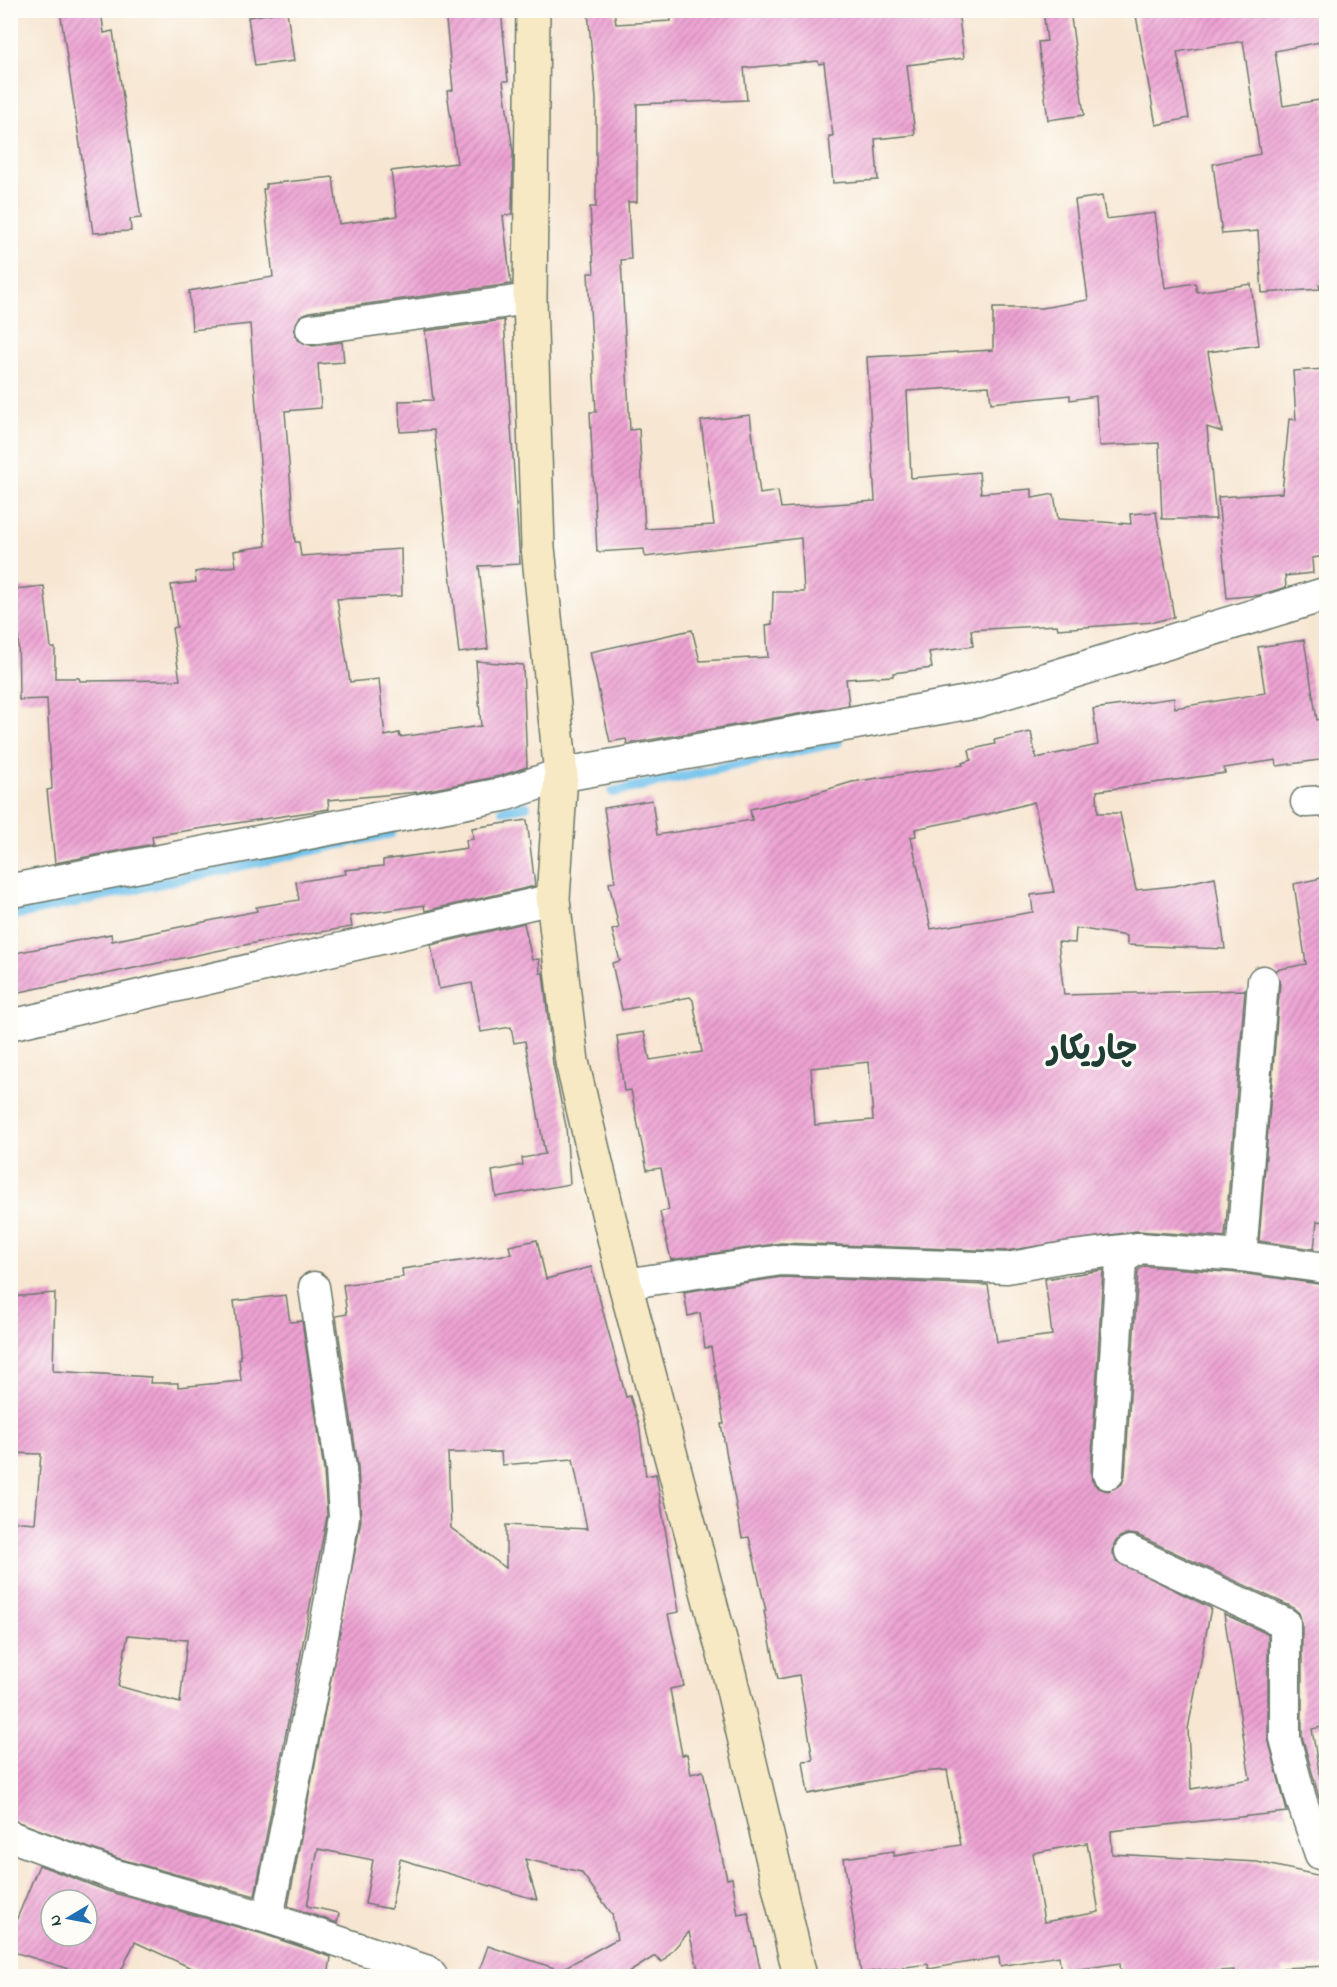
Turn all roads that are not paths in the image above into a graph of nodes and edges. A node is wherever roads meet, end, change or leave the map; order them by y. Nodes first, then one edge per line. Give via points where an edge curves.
1 (533, 10) edge
2 (530, 299) junction
3 (311, 329) dead end
4 (1326, 594) edge
5 (561, 775) junction
6 (10, 891) edge
7 (554, 899) junction
8 (1263, 981) dead end
9 (10, 1025) edge
10 (1139, 1248) junction
11 (1241, 1256) junction
12 (1326, 1268) edge
13 (625, 1284) junction
14 (314, 1287) dead end
15 (1108, 1474) dead end
16 (1130, 1551) dead end
17 (10, 1836) edge
18 (1326, 1856) edge
19 (268, 1918) junction
20 (432, 1977) edge
21 (800, 1977) edge

1 - 2 main road
2 - 3 street
2 - 5 main road via 538,547
4 - 5 street via 976,701
5 - 6 street via 505,794
5 - 7 main road
7 - 9 street
7 - 13 main road via 572,1062
8 - 11 street
10 - 11 street
10 - 13 street via 1007,1268 781,1260
10 - 15 street via 1121,1260
11 - 12 street
13 - 21 main road via 730,1677
14 - 19 street via 341,1469 344,1517
16 - 18 street via 1285,1623 1285,1738 1320,1854
17 - 19 street via 112,1874
19 - 20 street via 428,1971

